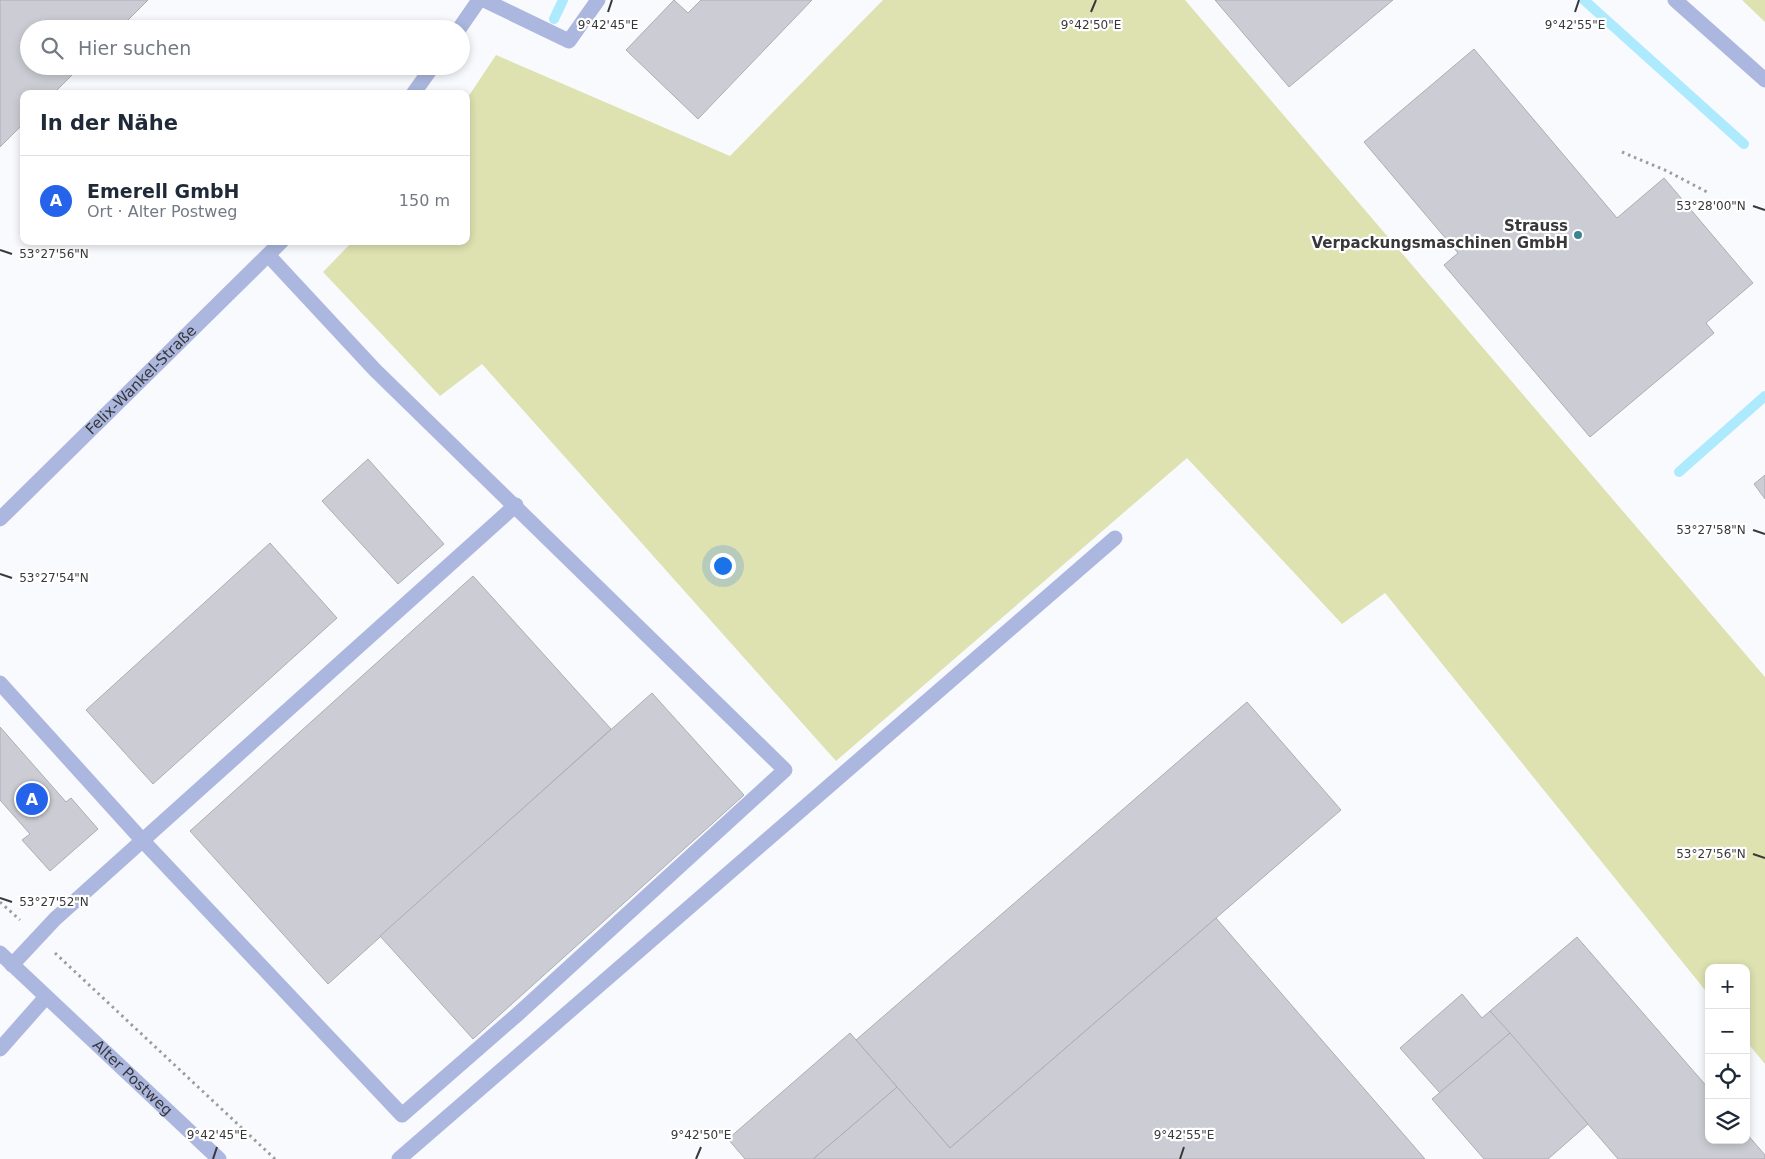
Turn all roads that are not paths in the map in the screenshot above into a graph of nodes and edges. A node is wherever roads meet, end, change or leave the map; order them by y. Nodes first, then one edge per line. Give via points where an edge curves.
1 (479, 0) edge
2 (484, 0) edge
3 (598, 0) edge
4 (1675, 0) edge
5 (465, 20) edge
6 (426, 75) edge
7 (1765, 80) edge
8 (417, 90) edge
9 (278, 245) edge
10 (268, 255) junction
11 (516, 505) junction
12 (0, 519) edge
13 (1115, 538) dead end
14 (0, 683) edge
15 (143, 841) junction
16 (0, 953) edge
17 (12, 964) junction
18 (46, 997) junction
19 (0, 1049) edge
20 (220, 1159) edge
21 (399, 1159) edge

1 - 5 street
2 - 3 street via 569,41
4 - 7 street
6 - 8 street
9 - 10 street, Felix-Wankel-Straße
10 - 11 street via 375,370
10 - 12 street, Felix-Wankel-Straße
11 - 15 street
11 - 15 street via 785,770 519,1013 402,1115
13 - 21 street
14 - 15 street
15 - 17 street via 55,919
16 - 17 street, Alter Postweg
17 - 18 street, Alter Postweg
18 - 19 street
18 - 20 street, Alter Postweg

